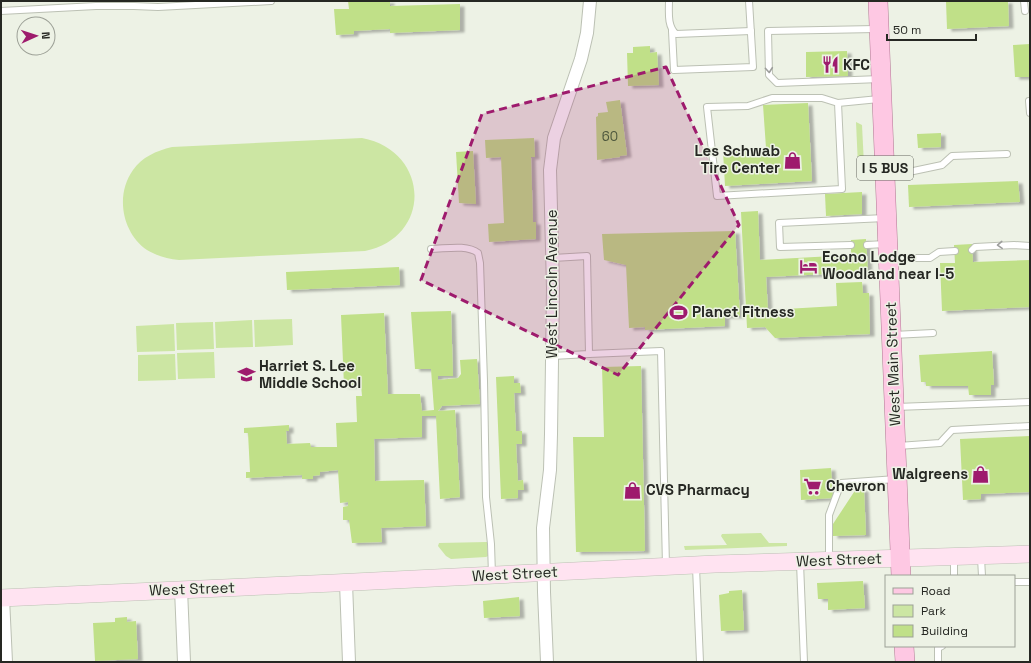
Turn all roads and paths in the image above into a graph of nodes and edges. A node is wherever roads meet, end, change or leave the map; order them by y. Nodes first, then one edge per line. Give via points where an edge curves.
1 (271, 1) edge
2 (590, 1) edge
3 (669, 1) edge
4 (749, 1) edge
5 (878, 1) edge
6 (1024, 1) edge
7 (1, 11) edge
8 (1025, 11) dead end
9 (879, 29) junction
10 (672, 31) junction
11 (751, 31) junction
12 (881, 79) junction
13 (882, 99) junction
14 (1029, 100) edge
15 (838, 103) junction
16 (1030, 113) edge
17 (1006, 154) dead end
18 (886, 173) junction
19 (887, 218) junction
20 (852, 245) dead end
21 (866, 245) dead end
22 (1030, 246) edge
23 (431, 249) dead end
24 (972, 250) dead end
25 (888, 251) junction
26 (955, 251) dead end
27 (553, 258) junction
28 (933, 333) dead end
29 (892, 335) junction
30 (590, 354) junction
31 (552, 356) junction
32 (1030, 402) edge
33 (895, 407) junction
34 (1030, 426) edge
35 (896, 446) junction
36 (898, 479) junction
37 (1030, 554) edge
38 (981, 555) junction
39 (954, 556) junction
40 (829, 561) junction
41 (800, 562) junction
42 (696, 565) junction
43 (666, 567) junction
44 (901, 567) edge
45 (543, 572) junction
46 (492, 575) junction
47 (954, 575) edge
48 (982, 575) edge
49 (1015, 582) edge
50 (1030, 582) edge
51 (346, 583) junction
52 (181, 589) junction
53 (2, 598) edge
54 (904, 647) edge
55 (940, 647) edge
56 (6, 662) edge
57 (184, 662) edge
58 (349, 662) edge
59 (547, 662) edge
60 (700, 662) edge
61 (804, 662) edge
62 (905, 662) edge
63 (938, 662) edge

1 - 7 lane
2 - 27 street, West Lincoln Avenue via 587,34 581,59 559,120 552,154 550,170
3 - 10 lane
4 - 11 lane
5 - 9 main road, West Main Street / I 5 BUS
6 - 8 lane
9 - 12 main road, West Main Street / I 5 BUS
9 -> 12 lane via 768,31 769,75 777,83
10 - 11 lane via 676,34
10 - 11 lane via 674,70 753,67
12 - 13 main road, West Main Street / I 5 BUS
13 - 15 lane
13 - 18 main road, West Main Street / I 5 BUS
14 - 16 lane
15 - 15 lane via 842,189 717,196 707,107 748,106 772,98 822,98
17 - 18 lane via 952,156 942,164
18 - 19 main road, West Main Street / I 5 BUS
19 - 20 lane via 779,222 780,247
19 - 25 main road, West Main Street / I 5 BUS
21 - 25 lane
22 -> 24 lane via 975,246
23 - 46 lane via 462,248 478,253 486,497
25 - 26 lane via 930,258 939,252
25 - 29 main road, West Main Street / I 5 BUS
27 - 30 lane via 587,256
27 - 31 street, West Lincoln Avenue
28 - 29 lane
29 - 33 main road, West Main Street / I 5 BUS
30 - 31 lane
30 - 43 lane via 661,351
31 - 45 street, West Lincoln Avenue via 550,470 543,528
32 - 33 lane
33 - 35 main road, West Main Street / I 5 BUS
34 - 35 lane via 952,430 940,442
35 - 36 main road, West Main Street / I 5 BUS
36 - 40 lane via 841,483 829,515
36 - 44 main road, West Main Street / I 5 BUS
37 - 38 main road, West Street
38 - 39 main road, West Street
38 - 48 lane
39 - 44 main road, West Street
39 - 47 lane
40 - 41 main road, West Street
40 - 44 main road, West Street
41 - 42 main road, West Street
41 - 61 lane
42 - 43 main road, West Street
42 - 60 lane
43 - 45 main road, West Street
45 - 46 main road, West Street
45 - 59 street, West Lincoln Avenue
46 - 51 main road, West Street
49 - 50 lane
51 - 52 main road, West Street
51 - 58 street
52 - 53 main road, West Street
52 - 57 street
53 - 56 street
54 - 62 main road
55 - 63 lane

